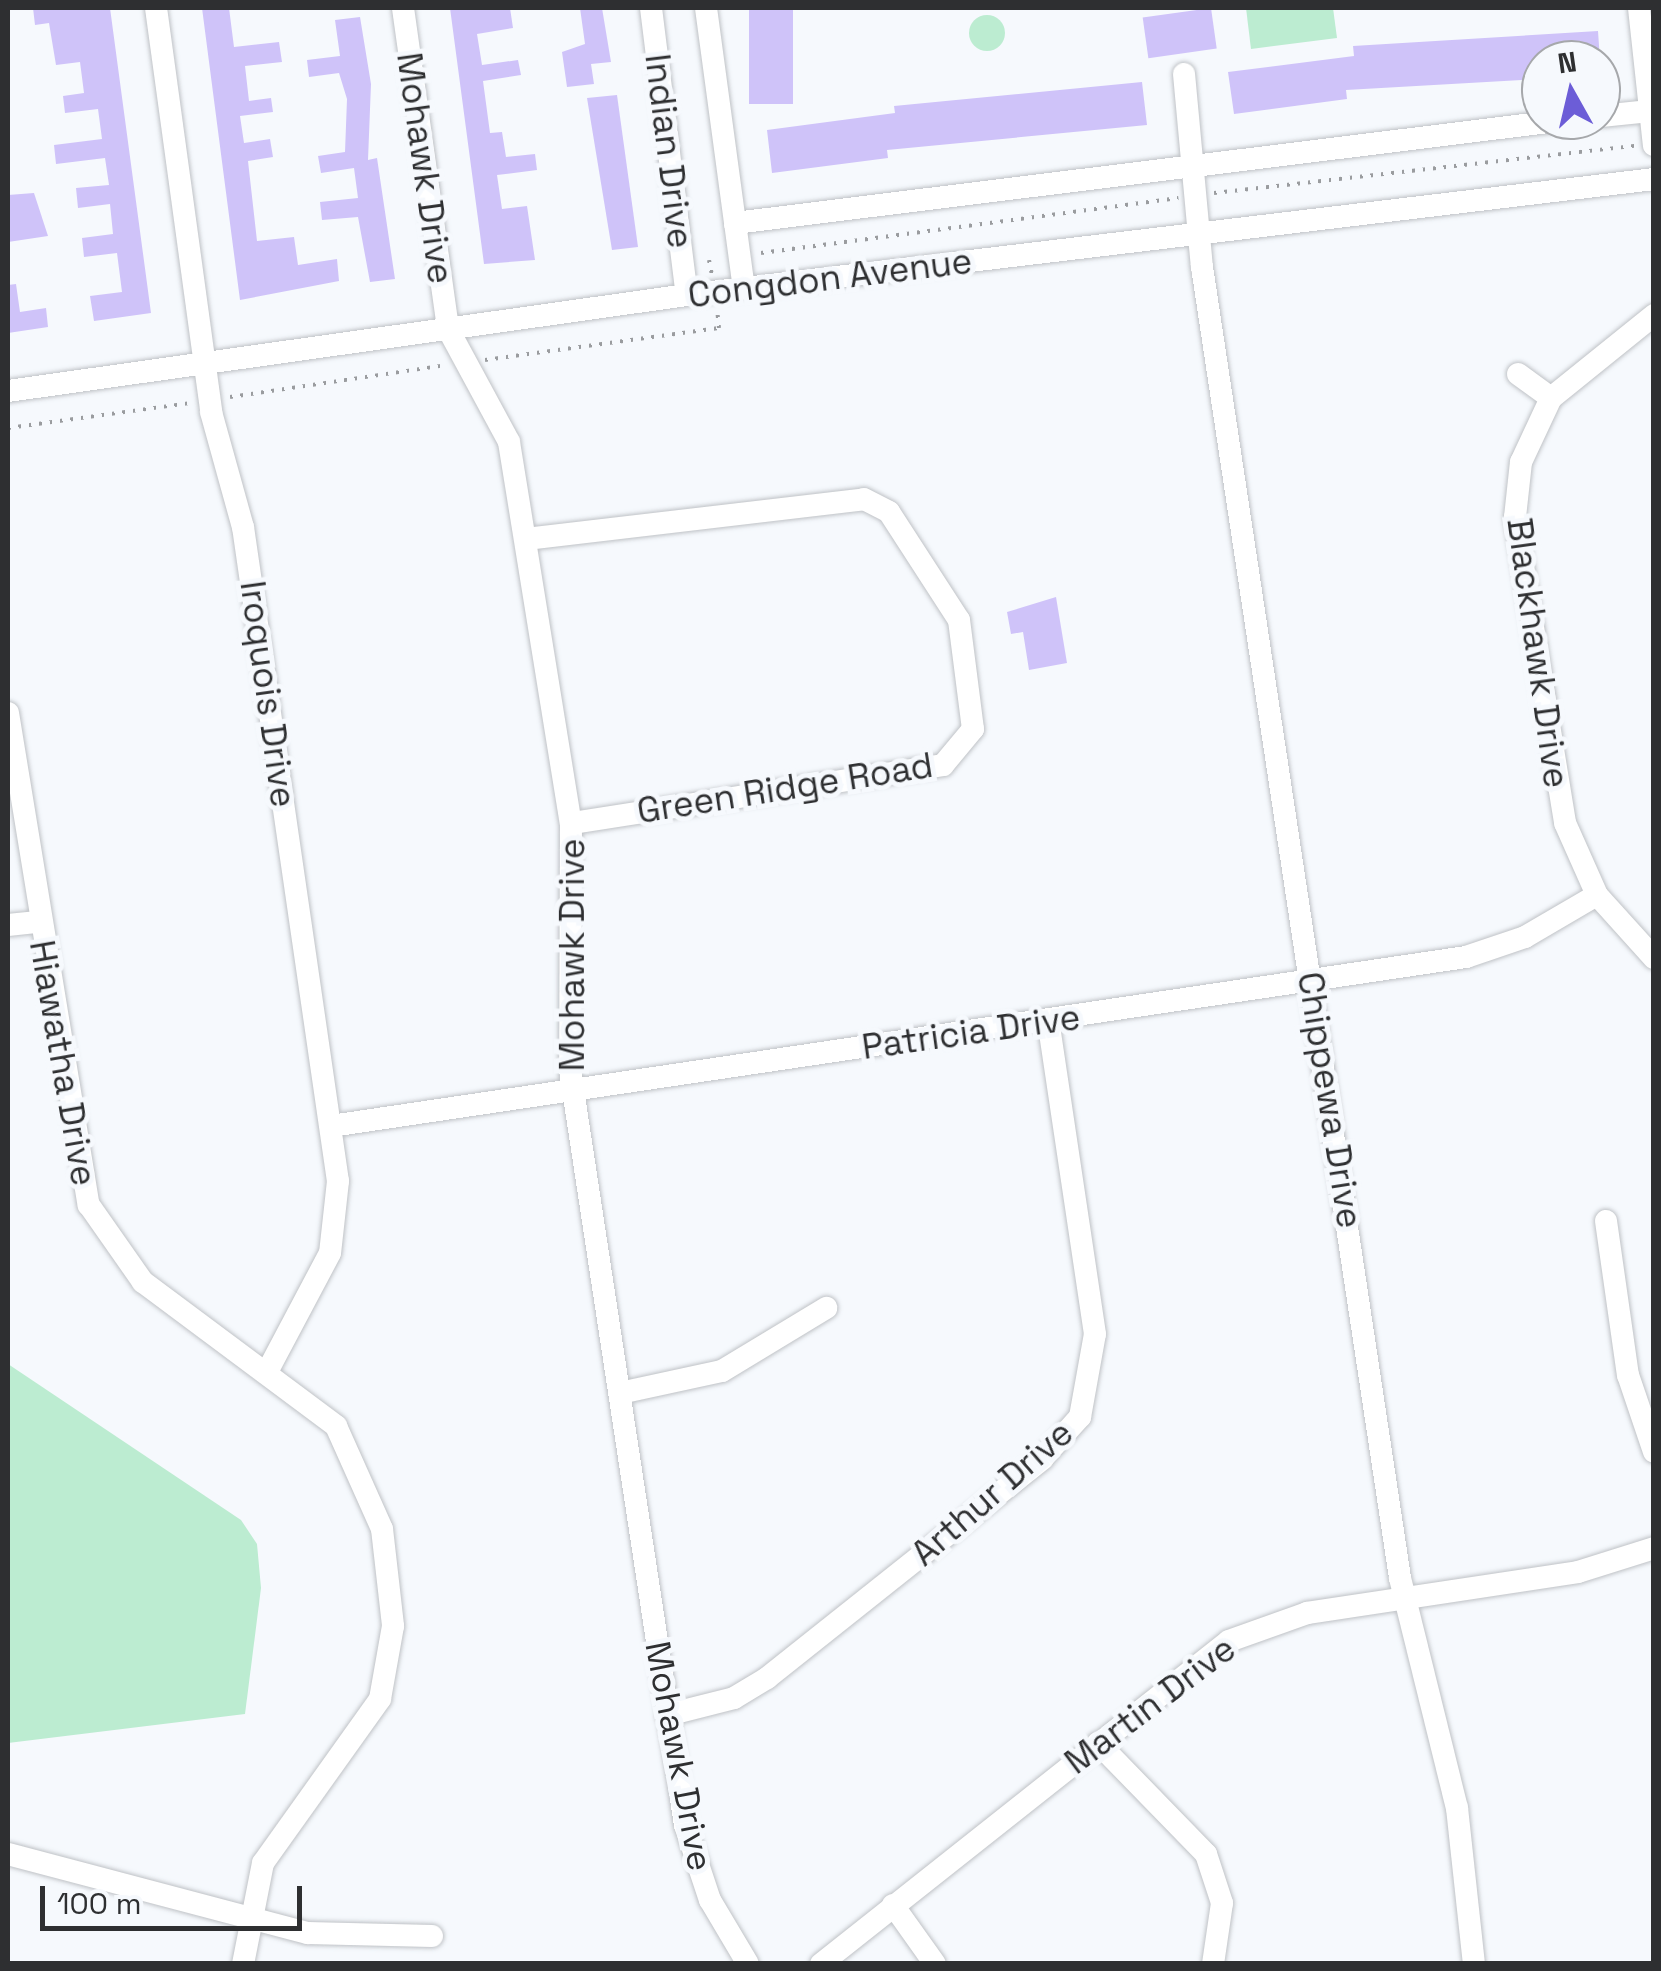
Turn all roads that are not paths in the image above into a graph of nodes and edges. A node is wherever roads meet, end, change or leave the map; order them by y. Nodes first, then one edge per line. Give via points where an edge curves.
1 (156, 8) edge
2 (403, 8) edge
3 (652, 8) edge
4 (706, 8) edge
5 (1639, 8) edge
6 (1184, 74) dead end
7 (1650, 111) junction
8 (1621, 114) edge
9 (1521, 125) edge
10 (1647, 146) edge
11 (1196, 160) junction
12 (1654, 179) edge
13 (734, 223) junction
14 (1198, 233) junction
15 (744, 288) junction
16 (687, 295) junction
17 (1654, 315) edge
18 (448, 328) junction
19 (204, 364) junction
20 (1518, 374) dead end
21 (8, 391) edge
22 (1551, 398) junction
23 (526, 539) junction
24 (8, 713) edge
25 (571, 823) junction
26 (1597, 895) junction
27 (38, 922) junction
28 (8, 926) edge
29 (1654, 958) edge
30 (1311, 982) junction
31 (1048, 1020) junction
32 (573, 1091) junction
33 (331, 1126) junction
34 (1606, 1221) dead end
35 (826, 1308) dead end
36 (268, 1370) junction
37 (620, 1393) junction
38 (1654, 1452) edge
39 (1654, 1548) edge
40 (1403, 1599) junction
41 (667, 1715) junction
42 (1098, 1742) junction
43 (8, 1854) edge
44 (893, 1905) junction
45 (246, 1916) junction
46 (432, 1936) dead end
47 (243, 1964) edge
48 (748, 1964) edge
49 (821, 1964) edge
50 (934, 1964) edge
51 (1213, 1964) edge
52 (1474, 1964) edge

1 - 19 street, Iroquois Drive
2 - 18 street, Mohawk Drive
3 - 16 street, Indian Drive
4 - 13 street
5 - 7 street
6 - 11 street, Chippewa Drive
7 - 8 street
7 - 10 street
9 - 11 street
11 - 13 street
11 - 14 street, Chippewa Drive
12 - 14 street, Congdon Avenue
13 - 15 street
14 - 15 street, Congdon Avenue
14 - 30 street, Chippewa Drive
15 - 16 street, Congdon Avenue
16 - 18 street, Congdon Avenue
17 - 22 street, Blackhawk Drive
18 - 19 street, Congdon Avenue
18 - 23 street, Mohawk Drive via 506,429
19 - 21 street, Congdon Avenue
19 - 33 street, Iroquois Drive via 243,527
20 - 22 street
22 - 26 street, Blackhawk Drive via 1520,462 1516,517 1557,793
23 - 25 street, Mohawk Drive
23 - 25 street, Green Ridge Road via 864,498 888,512 959,620 973,728 943,765
24 - 27 street, Hiawatha Drive
25 - 32 street, Mohawk Drive
26 - 29 street, Blackhawk Drive
26 - 30 street, Patricia Drive via 1492,950
27 - 28 street
27 - 36 street, Hiawatha Drive via 76,1166 98,1224 152,1290
30 - 31 street, Patricia Drive
30 - 40 street, Chippewa Drive
31 - 32 street, Patricia Drive
31 - 41 street, Arthur Drive via 1096,1334 1080,1417 1042,1459 767,1678 734,1698
32 - 33 street, Patricia Drive
32 - 37 street, Mohawk Drive
33 - 36 street, Iroquois Drive via 338,1192 330,1252
34 - 38 street via 1631,1387
35 - 37 street via 722,1371
36 - 45 street, Hiawatha Drive via 327,1417 364,1472 382,1529 393,1626 369,1726 277,1838
37 - 41 street, Mohawk Drive
39 - 40 street, Martin Drive via 1578,1572
40 - 42 street, Martin Drive via 1307,1613 1229,1641
40 - 52 street, Chippewa Drive via 1452,1784
41 - 48 street, Mohawk Drive via 690,1846
42 - 44 street, Martin Drive
42 - 51 street via 1206,1854 1222,1909
43 - 45 street
44 - 49 street, Martin Drive
44 - 50 street
45 - 46 street via 344,1938
45 - 47 street, Hiawatha Drive

